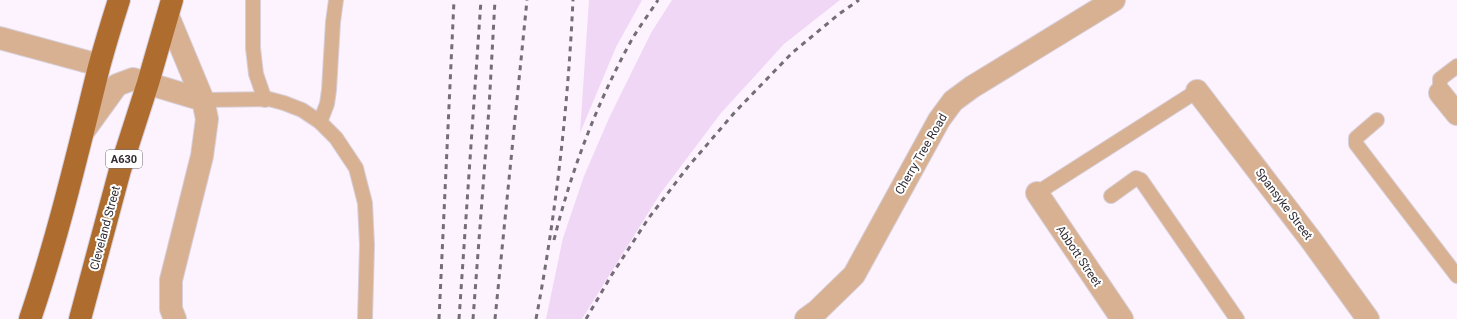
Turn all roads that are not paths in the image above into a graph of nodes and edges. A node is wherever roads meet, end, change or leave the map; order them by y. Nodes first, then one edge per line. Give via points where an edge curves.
1 (119, 0) edge
2 (253, 0) edge
3 (336, 0) edge
4 (1114, 0) edge
5 (170, 8) edge
6 (0, 38) edge
7 (99, 66) junction
8 (1457, 66) edge
9 (148, 83) junction
10 (1197, 91) joint
11 (1440, 93) joint
12 (203, 100) junction
13 (265, 100) junction
14 (1457, 114) edge
15 (1378, 120) dead end
16 (320, 122) junction
17 (84, 132) junction
18 (1037, 193) joint
19 (1112, 196) dead end
20 (1457, 276) edge
21 (30, 319) edge
22 (80, 319) edge
23 (175, 319) edge
24 (365, 319) edge
25 (806, 319) edge
26 (1122, 319) edge
27 (1237, 319) edge
28 (1368, 319) edge

1 - 7 highway
2 - 13 lane via 256,74
3 - 16 lane via 329,90
4 - 25 street, Cherry Tree Road via 953,101 939,120 854,275
5 - 9 highway, Cleveland Street / A630
5 - 12 street
6 - 7 street
7 - 17 highway
8 - 11 lane via 1440,79
9 - 12 street
9 - 17 street via 133,79 117,85
9 - 22 highway, Cleveland Street / A630 via 120,170
10 - 18 lane
10 - 28 street, Spansyke Street
11 - 14 street
12 - 13 lane
12 - 23 street via 207,120 202,156 171,280
13 - 16 lane via 284,103 302,110
15 - 20 lane via 1356,138 1356,144
16 - 24 lane via 336,138 356,168 365,203
17 - 21 highway
18 - 26 street, Abbott Street
19 - 27 lane via 1136,178 1141,180

